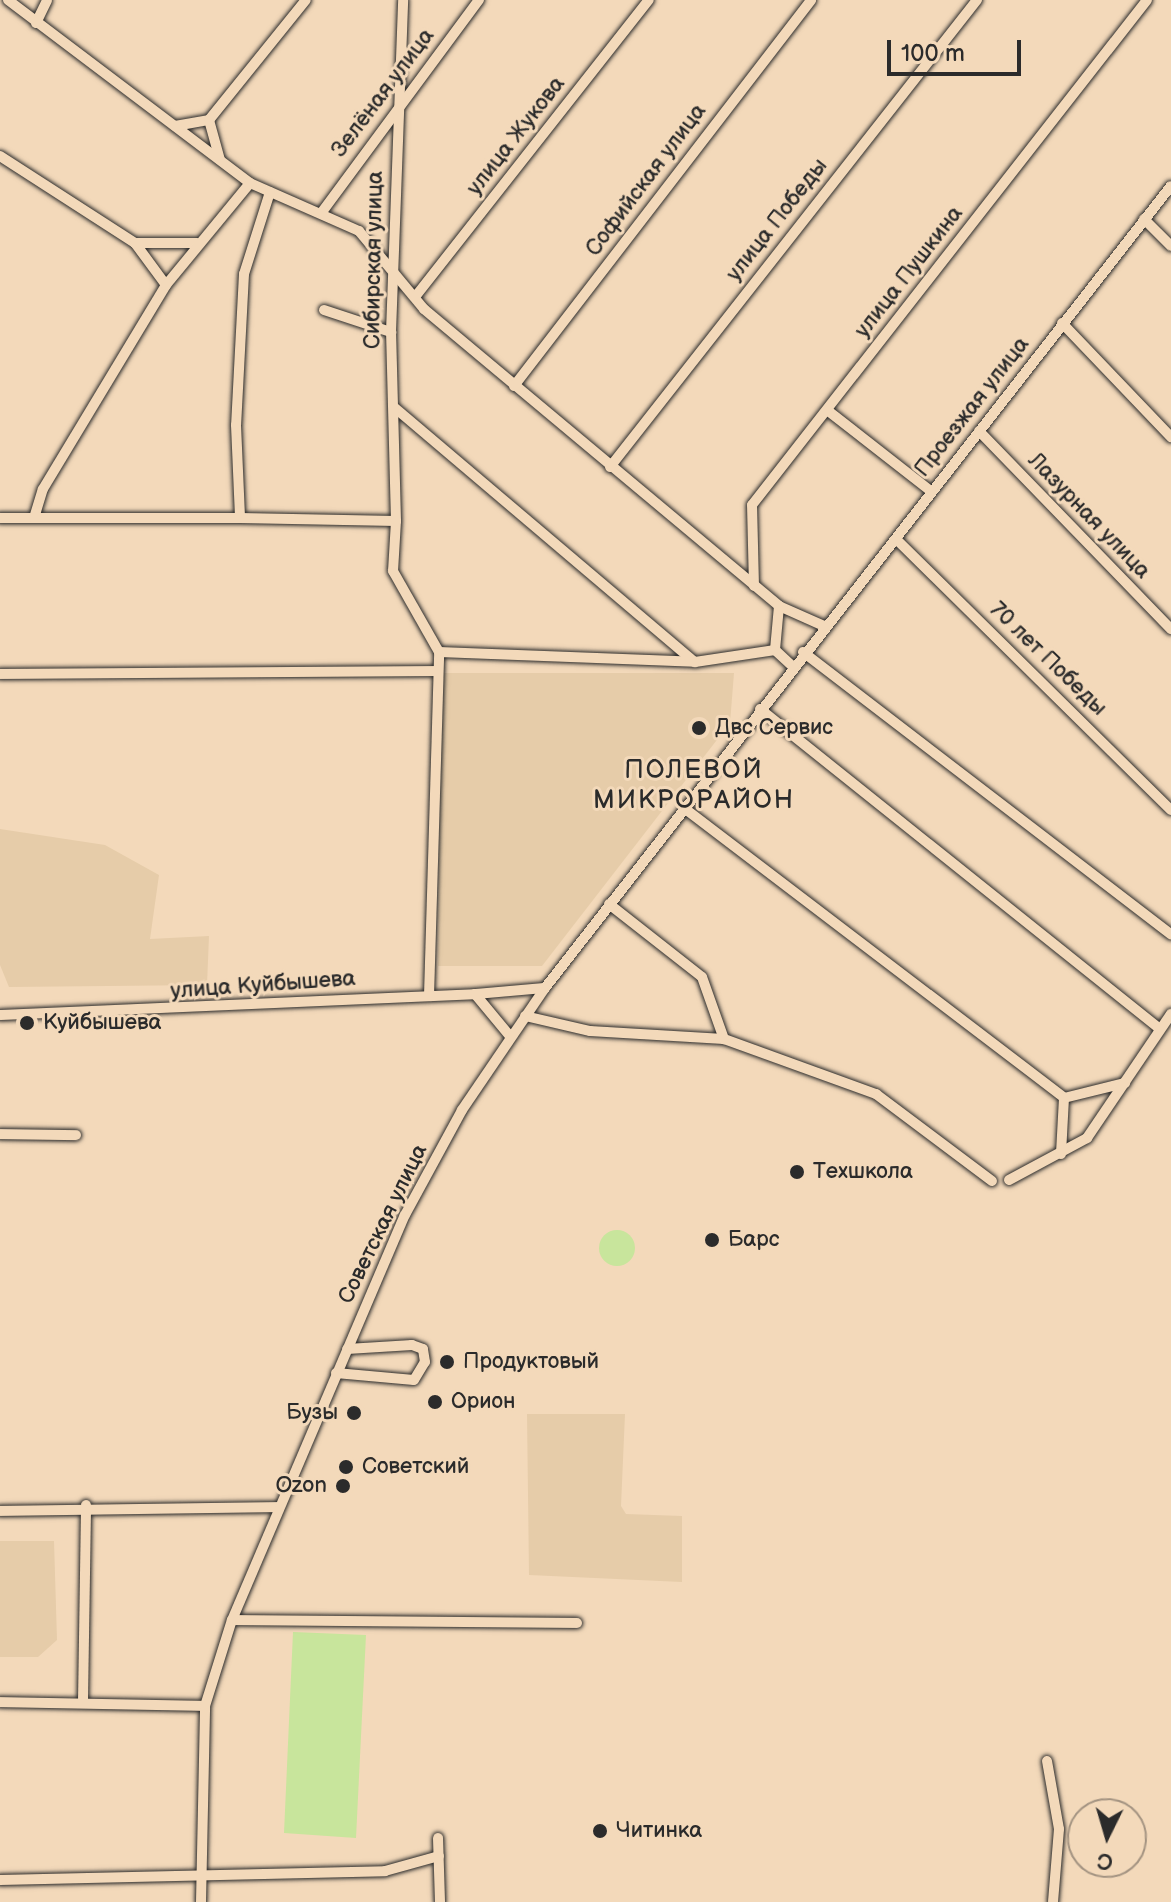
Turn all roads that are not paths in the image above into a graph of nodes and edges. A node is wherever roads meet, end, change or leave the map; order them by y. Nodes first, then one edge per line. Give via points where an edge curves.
1 (8, 0) edge
2 (47, 0) edge
3 (306, 0) edge
4 (403, 0) edge
5 (479, 0) edge
6 (649, 0) edge
7 (811, 0) edge
8 (977, 0) edge
9 (1147, 0) edge
10 (36, 23) junction
11 (394, 106) junction
12 (209, 120) junction
13 (174, 126) junction
14 (0, 156) edge
15 (220, 160) junction
16 (250, 183) junction
17 (1171, 186) edge
18 (270, 192) junction
19 (322, 212) junction
20 (1144, 219) junction
21 (135, 243) junction
22 (197, 243) junction
23 (1171, 246) edge
24 (397, 268) junction
25 (166, 285) junction
26 (415, 297) junction
27 (324, 310) dead end
28 (1062, 323) junction
29 (391, 332) junction
30 (514, 386) junction
31 (395, 408) junction
32 (827, 410) junction
33 (979, 431) junction
34 (1171, 437) edge
35 (610, 467) junction
36 (932, 492) junction
37 (0, 518) edge
38 (34, 518) junction
39 (240, 518) junction
40 (396, 521) junction
41 (896, 539) junction
42 (754, 586) junction
43 (779, 606) junction
44 (824, 626) junction
45 (1171, 629) edge
46 (775, 650) junction
47 (439, 652) junction
48 (803, 652) junction
49 (695, 662) junction
50 (792, 666) junction
51 (435, 671) junction
52 (0, 674) edge
53 (760, 709) junction
54 (684, 808) junction
55 (1171, 810) edge
56 (609, 904) junction
57 (1171, 934) edge
58 (545, 988) junction
59 (475, 994) junction
60 (429, 996) junction
61 (1171, 1014) edge
62 (0, 1015) edge
63 (525, 1016) junction
64 (1160, 1029) junction
65 (509, 1035) junction
66 (724, 1039) junction
67 (1125, 1083) junction
68 (1064, 1098) junction
69 (0, 1134) edge
70 (76, 1135) dead end
71 (1061, 1154) junction
72 (1009, 1180) dead end
73 (992, 1181) dead end
74 (347, 1349) junction
75 (336, 1373) junction
76 (86, 1505) junction
77 (278, 1507) junction
78 (0, 1511) edge
79 (232, 1620) junction
80 (577, 1623) dead end
81 (83, 1701) junction
82 (0, 1702) edge
83 (205, 1706) junction
84 (1047, 1761) dead end
85 (438, 1838) dead end
86 (439, 1856) junction
87 (201, 1874) junction
88 (0, 1880) edge
89 (201, 1902) edge
90 (440, 1902) edge
91 (1053, 1902) edge

1 - 10 street
2 - 10 street
3 - 12 street
4 - 11 street, Сибирская улица
5 - 11 street, Зелёная улица
6 - 26 street, улица Жукова
7 - 30 street, Софийская улица
8 - 35 street, улица Победы
9 - 32 street, улица Пушкина
10 - 13 street
11 - 19 street, Зелёная улица
11 - 24 street, Сибирская улица
12 - 13 street
12 - 15 street
13 - 15 street
14 - 21 street
15 - 16 street
16 - 18 street
16 - 22 street
17 - 20 street, Проезжая улица
18 - 19 street
18 - 39 street via 243,284
19 - 24 street via 359,231
20 - 23 street
20 - 28 street, Проезжая улица
21 - 22 street
21 - 25 street
22 - 25 street
24 - 26 street
24 - 29 street, Сибирская улица
25 - 38 street via 43,489
26 - 30 street
27 - 29 street
28 - 33 street, Проезжая улица
28 - 34 street
29 - 31 street, Сибирская улица
30 - 35 street
31 - 40 street, Сибирская улица
31 - 49 street
32 - 36 street
32 - 42 street, улица Пушкина via 752,505
33 - 36 street, Проезжая улица
33 - 45 street, Лазурная улица
35 - 42 street
36 - 41 street, Проезжая улица
37 - 38 street
38 - 39 street
39 - 40 street
40 - 47 street, Сибирская улица via 393,571
41 - 44 street, Проезжая улица
41 - 55 street, 70 лет Победы
42 - 43 street
43 - 44 street
43 - 46 street
44 - 48 street, Проезжая улица
46 - 49 street
46 - 50 street
47 - 49 street
47 - 51 street
48 - 50 street, Советская улица
48 - 57 street
50 - 53 street, Советская улица
51 - 52 street
51 - 60 street
53 - 54 street, Советская улица
53 - 64 street
54 - 56 street, Советская улица
54 - 68 street
56 - 58 street, Советская улица
56 - 66 street via 702,977
58 - 59 street, улица Куйбышева
58 - 63 street, Советская улица
59 - 60 street, улица Куйбышева
59 - 65 street
60 - 62 street, улица Куйбышева
61 - 64 street
63 - 65 street, Советская улица
63 - 66 street via 590,1031
64 - 67 street
65 - 74 street, Советская улица via 405,1215
66 - 73 street via 876,1094
67 - 68 street
67 - 71 street via 1087,1138
68 - 71 street
69 - 70 street
71 - 72 street
74 - 75 street, Советская улица
74 - 75 street via 412,1345 423,1349 425,1362 414,1380
75 - 77 street, Советская улица
76 - 77 street
76 - 78 street
76 - 81 street
77 - 79 street, Советская улица
79 - 80 street
79 - 83 street, Советская улица
81 - 82 street
81 - 83 street
83 - 87 street, Советская улица
84 - 91 street via 1059,1829
85 - 86 street
86 - 87 street via 385,1871
86 - 90 street
87 - 88 street
87 - 89 street, Советская улица

